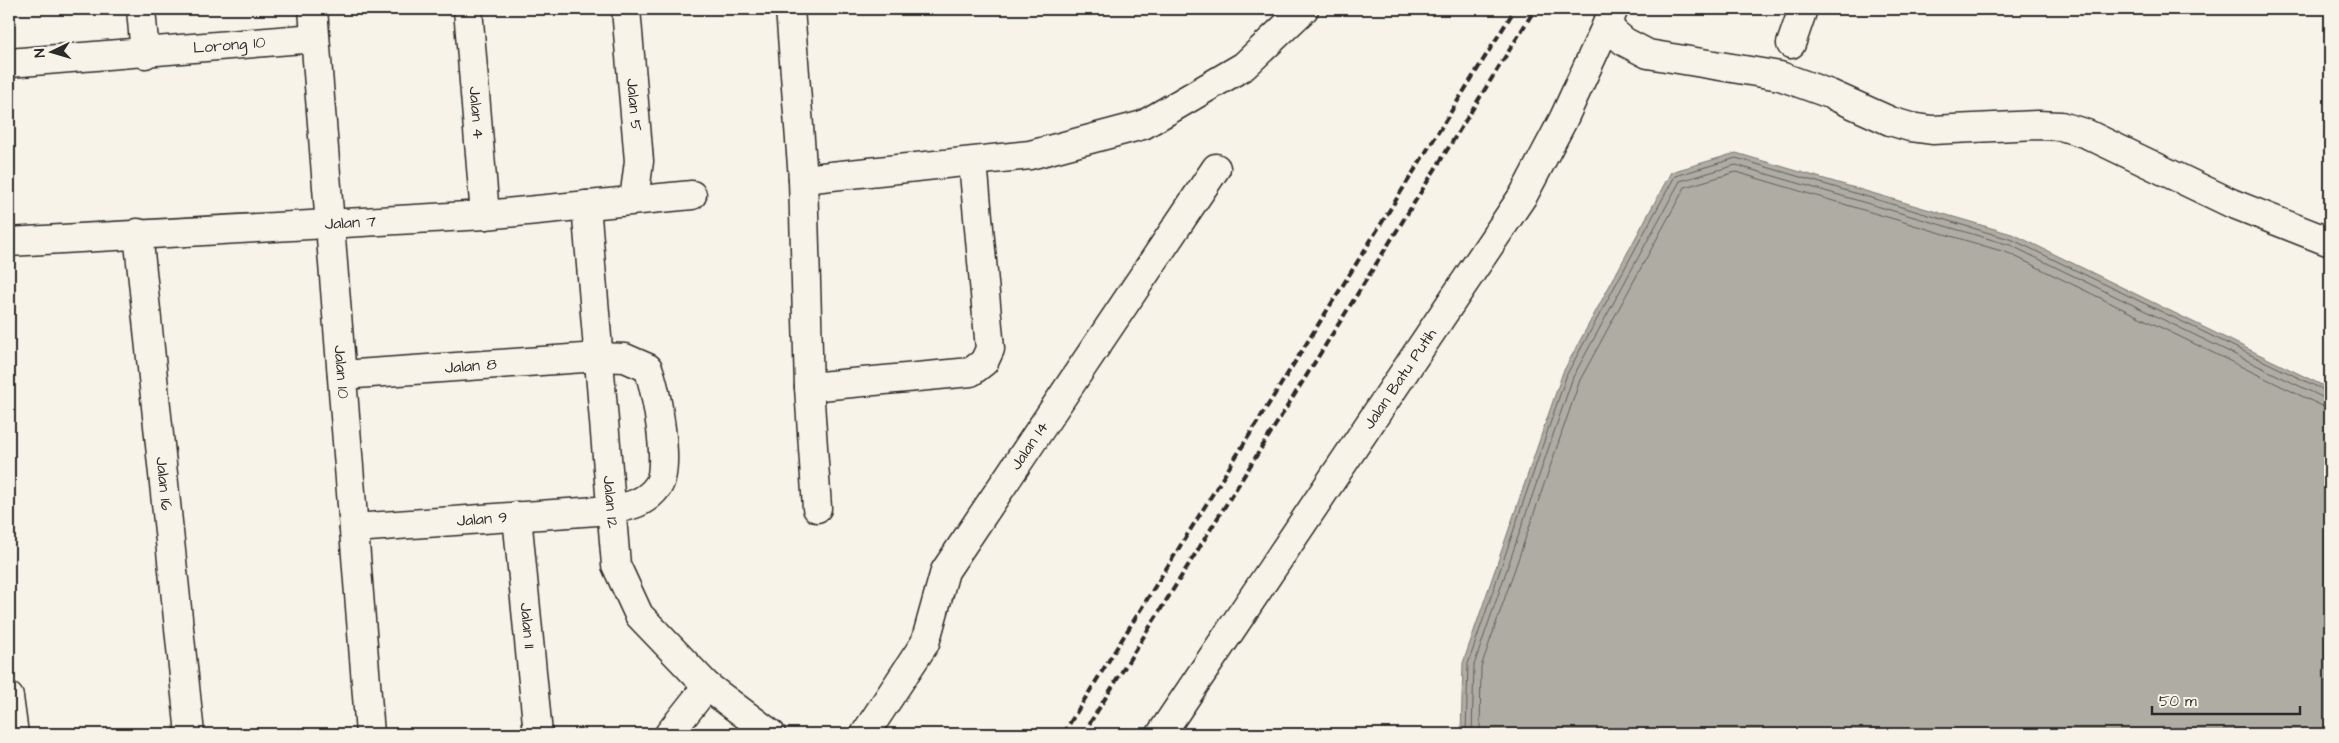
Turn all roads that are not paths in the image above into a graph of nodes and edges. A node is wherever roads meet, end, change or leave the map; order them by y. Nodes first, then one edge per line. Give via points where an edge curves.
1 (141, 9) edge
2 (313, 9) edge
3 (468, 9) edge
4 (626, 9) edge
5 (790, 9) edge
6 (1304, 9) edge
7 (1803, 9) edge
8 (1610, 18) edge
9 (315, 38) junction
10 (1791, 44) dead end
11 (145, 54) junction
12 (9, 63) edge
13 (973, 162) junction
14 (1216, 168) dead end
15 (803, 179) junction
16 (692, 195) dead end
17 (634, 200) junction
18 (586, 205) junction
19 (485, 215) junction
20 (330, 224) junction
21 (138, 233) junction
22 (9, 242) edge
23 (2330, 242) edge
24 (598, 357) junction
25 (342, 375) junction
26 (809, 387) junction
27 (817, 508) dead end
28 (611, 510) junction
29 (517, 516) junction
30 (354, 528) junction
31 (707, 686) junction
32 (9, 697) edge
33 (14, 734) edge
34 (190, 734) edge
35 (370, 734) edge
36 (538, 734) edge
37 (669, 734) edge
38 (771, 734) edge
39 (865, 734) edge
40 (1160, 734) edge

1 - 11 street
2 - 9 street, Jalan 10
3 - 19 street, Jalan 4
4 - 17 street, Jalan 5 via 639,161
5 - 15 street
6 - 13 street via 1244,66 1143,125 1030,155
7 - 10 street
8 - 23 street via 1625,42 1648,54 1780,76 1910,127 1932,130 2037,125 2061,126 2087,134 2231,203
8 - 40 street, Jalan Batu Putih via 1563,120 1524,194
9 - 11 street, Lorong 10
9 - 20 street, Jalan 10
11 - 12 street, Lorong 10
13 - 15 street
13 - 26 street via 990,349 984,362 971,372
14 - 39 street, Jalan 14 via 945,571 925,643
15 - 26 street
16 - 17 street, Jalan 7
17 - 18 street, Jalan 7
18 - 19 street, Jalan 7
18 - 24 street, Jalan 12
19 - 20 street, Jalan 7
20 - 21 street, Jalan 7
20 - 25 street, Jalan 10
21 - 22 street, Jalan 7
21 - 34 street, Jalan 16
24 - 25 street, Jalan 8
24 - 28 street, Jalan 12
24 - 28 street, Jalan 8 via 625,358 648,368 654,384 661,430 663,474 659,486 638,504
25 - 30 street, Jalan 10
26 - 27 street
28 - 29 street, Jalan 9
28 - 31 street, Jalan 12 via 616,566 638,615
29 - 30 street, Jalan 9
29 - 36 street, Jalan 11
30 - 35 street, Jalan 10
31 - 37 street
31 - 38 street, Jalan 12
32 - 33 street

